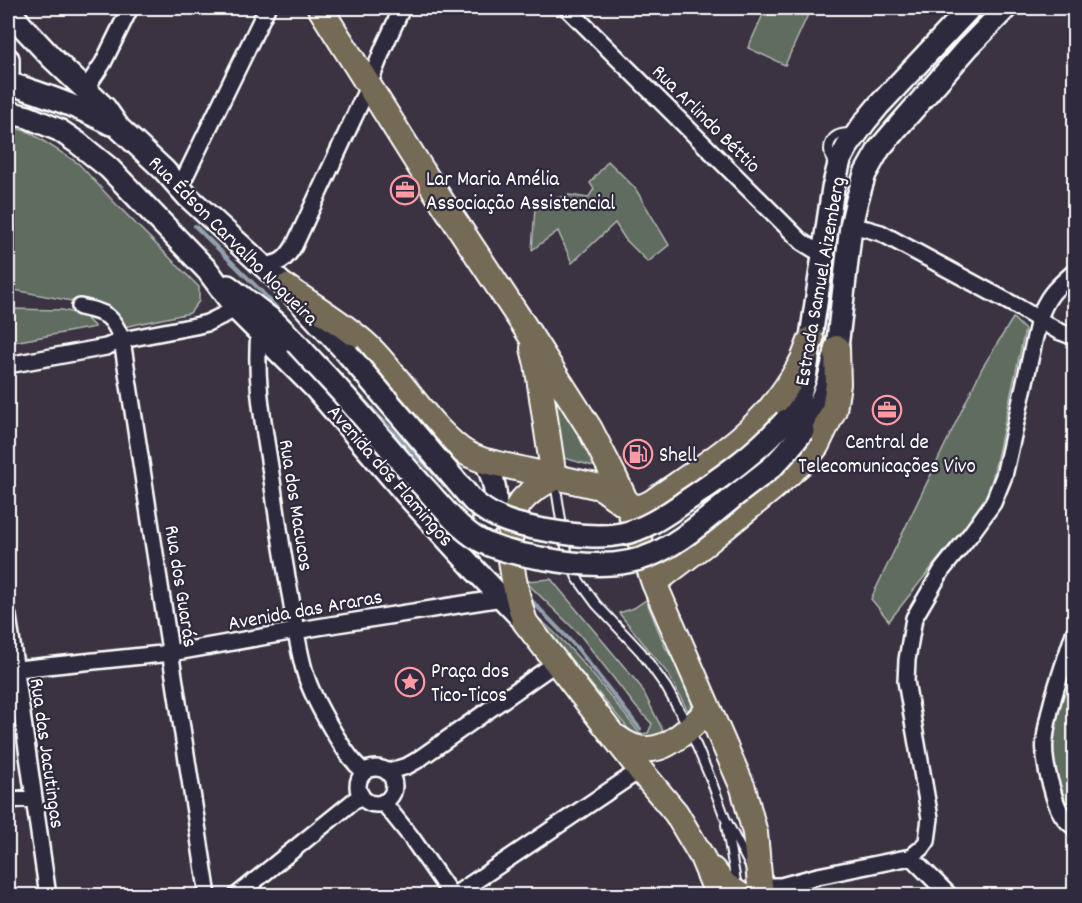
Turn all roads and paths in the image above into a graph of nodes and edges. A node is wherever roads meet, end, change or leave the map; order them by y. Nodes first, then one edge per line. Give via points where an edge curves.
1 (9, 8) edge
2 (130, 8) edge
3 (267, 8) edge
4 (320, 8) edge
5 (402, 8) edge
6 (567, 8) edge
7 (970, 8) edge
8 (1006, 8) edge
9 (8, 59) edge
10 (8, 73) edge
11 (8, 83) edge
12 (368, 87) junction
13 (85, 90) junction
14 (8, 112) edge
15 (119, 128) junction
16 (180, 188) junction
17 (851, 226) junction
18 (823, 252) junction
19 (264, 266) junction
20 (208, 271) junction
21 (1074, 272) edge
22 (285, 286) junction
23 (80, 307) dead end
24 (236, 309) junction
25 (1039, 319) junction
26 (259, 332) junction
27 (530, 334) junction
28 (1074, 337) edge
29 (811, 339) junction
30 (122, 340) junction
31 (837, 348) junction
32 (8, 365) edge
33 (794, 426) junction
34 (485, 461) junction
35 (554, 478) junction
36 (640, 505) junction
37 (432, 522) junction
38 (675, 566) junction
39 (654, 583) junction
40 (502, 598) junction
41 (8, 616) edge
42 (525, 622) junction
43 (296, 631) junction
44 (1074, 633) edge
45 (171, 653) junction
46 (557, 662) junction
47 (11, 670) edge
48 (708, 710) junction
49 (689, 728) junction
50 (613, 735) junction
51 (640, 770) junction
52 (365, 772) junction
53 (387, 772) junction
54 (360, 795) junction
55 (34, 798) junction
56 (8, 800) edge
57 (383, 802) junction
58 (725, 818) junction
59 (1074, 827) edge
60 (911, 857) junction
61 (748, 893) edge
62 (48, 896) edge
63 (208, 896) edge
64 (236, 896) edge
65 (452, 896) edge
66 (799, 896) edge
67 (950, 896) edge

1 - 13 main road
2 - 13 street
3 - 16 street
4 - 12 main road
5 - 12 street
6 - 18 street, Rua Arlindo Béttio via 802,242
7 - 18 main road, Estrada Samuel Aizemberg via 879,105 847,147 837,170
8 - 17 main road, Estrada Samuel Aizemberg via 879,149 865,174
9 - 10 main road
11 - 15 main road via 58,99
12 - 19 street via 294,246 284,259
12 - 27 main road
13 - 15 main road
14 - 20 main road, Avenida dos Flamingos via 59,130 78,143 109,168
15 - 16 main road, Rua Édson Carvalho Nogueira
16 - 19 main road, Rua Édson Carvalho Nogueira
17 - 25 street via 881,233
17 - 31 main road, Estrada Samuel Aizemberg
18 - 29 main road, Estrada Samuel Aizemberg
19 - 22 main road, Rua Édson Carvalho Nogueira
20 - 24 main road, Avenida dos Flamingos
20 - 33 main road, bridge via 296,343 462,527 478,539 516,553 584,564 610,564 654,554 693,529 766,471 791,447
21 - 25 street via 1044,304
22 - 33 main road, Rua Édson Carvalho Nogueira, bridge via 473,501 506,522 588,536 623,534 682,504
22 - 34 main road via 368,347 448,438
23 - 30 street, Rua dos Guarás via 111,318
24 - 26 main road, Avenida dos Flamingos
24 - 30 street via 207,323
25 - 28 street
25 - 60 street via 999,490 942,570 914,618 906,681 930,818 927,841
26 - 37 main road, Avenida dos Flamingos via 314,387
26 - 43 street, Rua dos Macucos via 260,396
27 - 35 main road
27 - 36 main road
29 - 33 main road, Estrada Samuel Aizemberg
29 - 36 main road via 801,363 768,411 750,429
30 - 32 street via 106,347
30 - 45 street, Rua dos Guarás
31 - 33 main road, Estrada Samuel Aizemberg via 819,404
31 - 38 main road via 834,410 817,445 791,473
34 - 35 main road
34 - 37 main road via 493,475 496,495 490,520 472,531 454,531
35 - 36 main road via 600,487 617,498
35 - 42 main road via 524,498 512,520 513,572
35 - 49 lane via 564,539 577,578 652,666
36 - 38 main road via 649,511 660,555
36 - 39 main road
37 - 40 main road, Avenida dos Flamingos
38 - 39 main road
39 - 48 main road
40 - 42 main road, Avenida dos Flamingos
40 - 43 street, Avenida das Araras
41 - 47 street, Rua das Jacutingas
42 - 46 main road, Avenida dos Flamingos
43 - 45 street, Avenida das Araras
43 - 52 street, Rua dos Macucos via 314,696 330,727
44 - 59 street via 1045,740 1056,806
45 - 47 street, Avenida das Araras
45 - 63 street, Rua dos Guarás
46 - 50 main road, Avenida dos Flamingos
46 - 53 street via 407,766
47 - 55 street, Rua das Jacutingas
48 - 49 main road
48 - 61 main road via 743,788 755,834
49 - 50 main road via 666,745 649,750 633,747
49 - 58 lane
50 - 51 main road, Avenida dos Flamingos
51 - 61 main road, Avenida dos Flamingos via 676,813 702,857 725,885
51 - 65 street
52 - 53 street via 376,768
52 - 54 street via 359,780
53 - 57 street via 393,788
54 - 57 street via 373,803
54 - 64 street
55 - 56 street
55 - 62 street, Rua das Jacutingas
57 - 65 street
58 - 61 lane
58 - 61 lane
60 - 61 street
60 - 67 street
61 - 66 street

